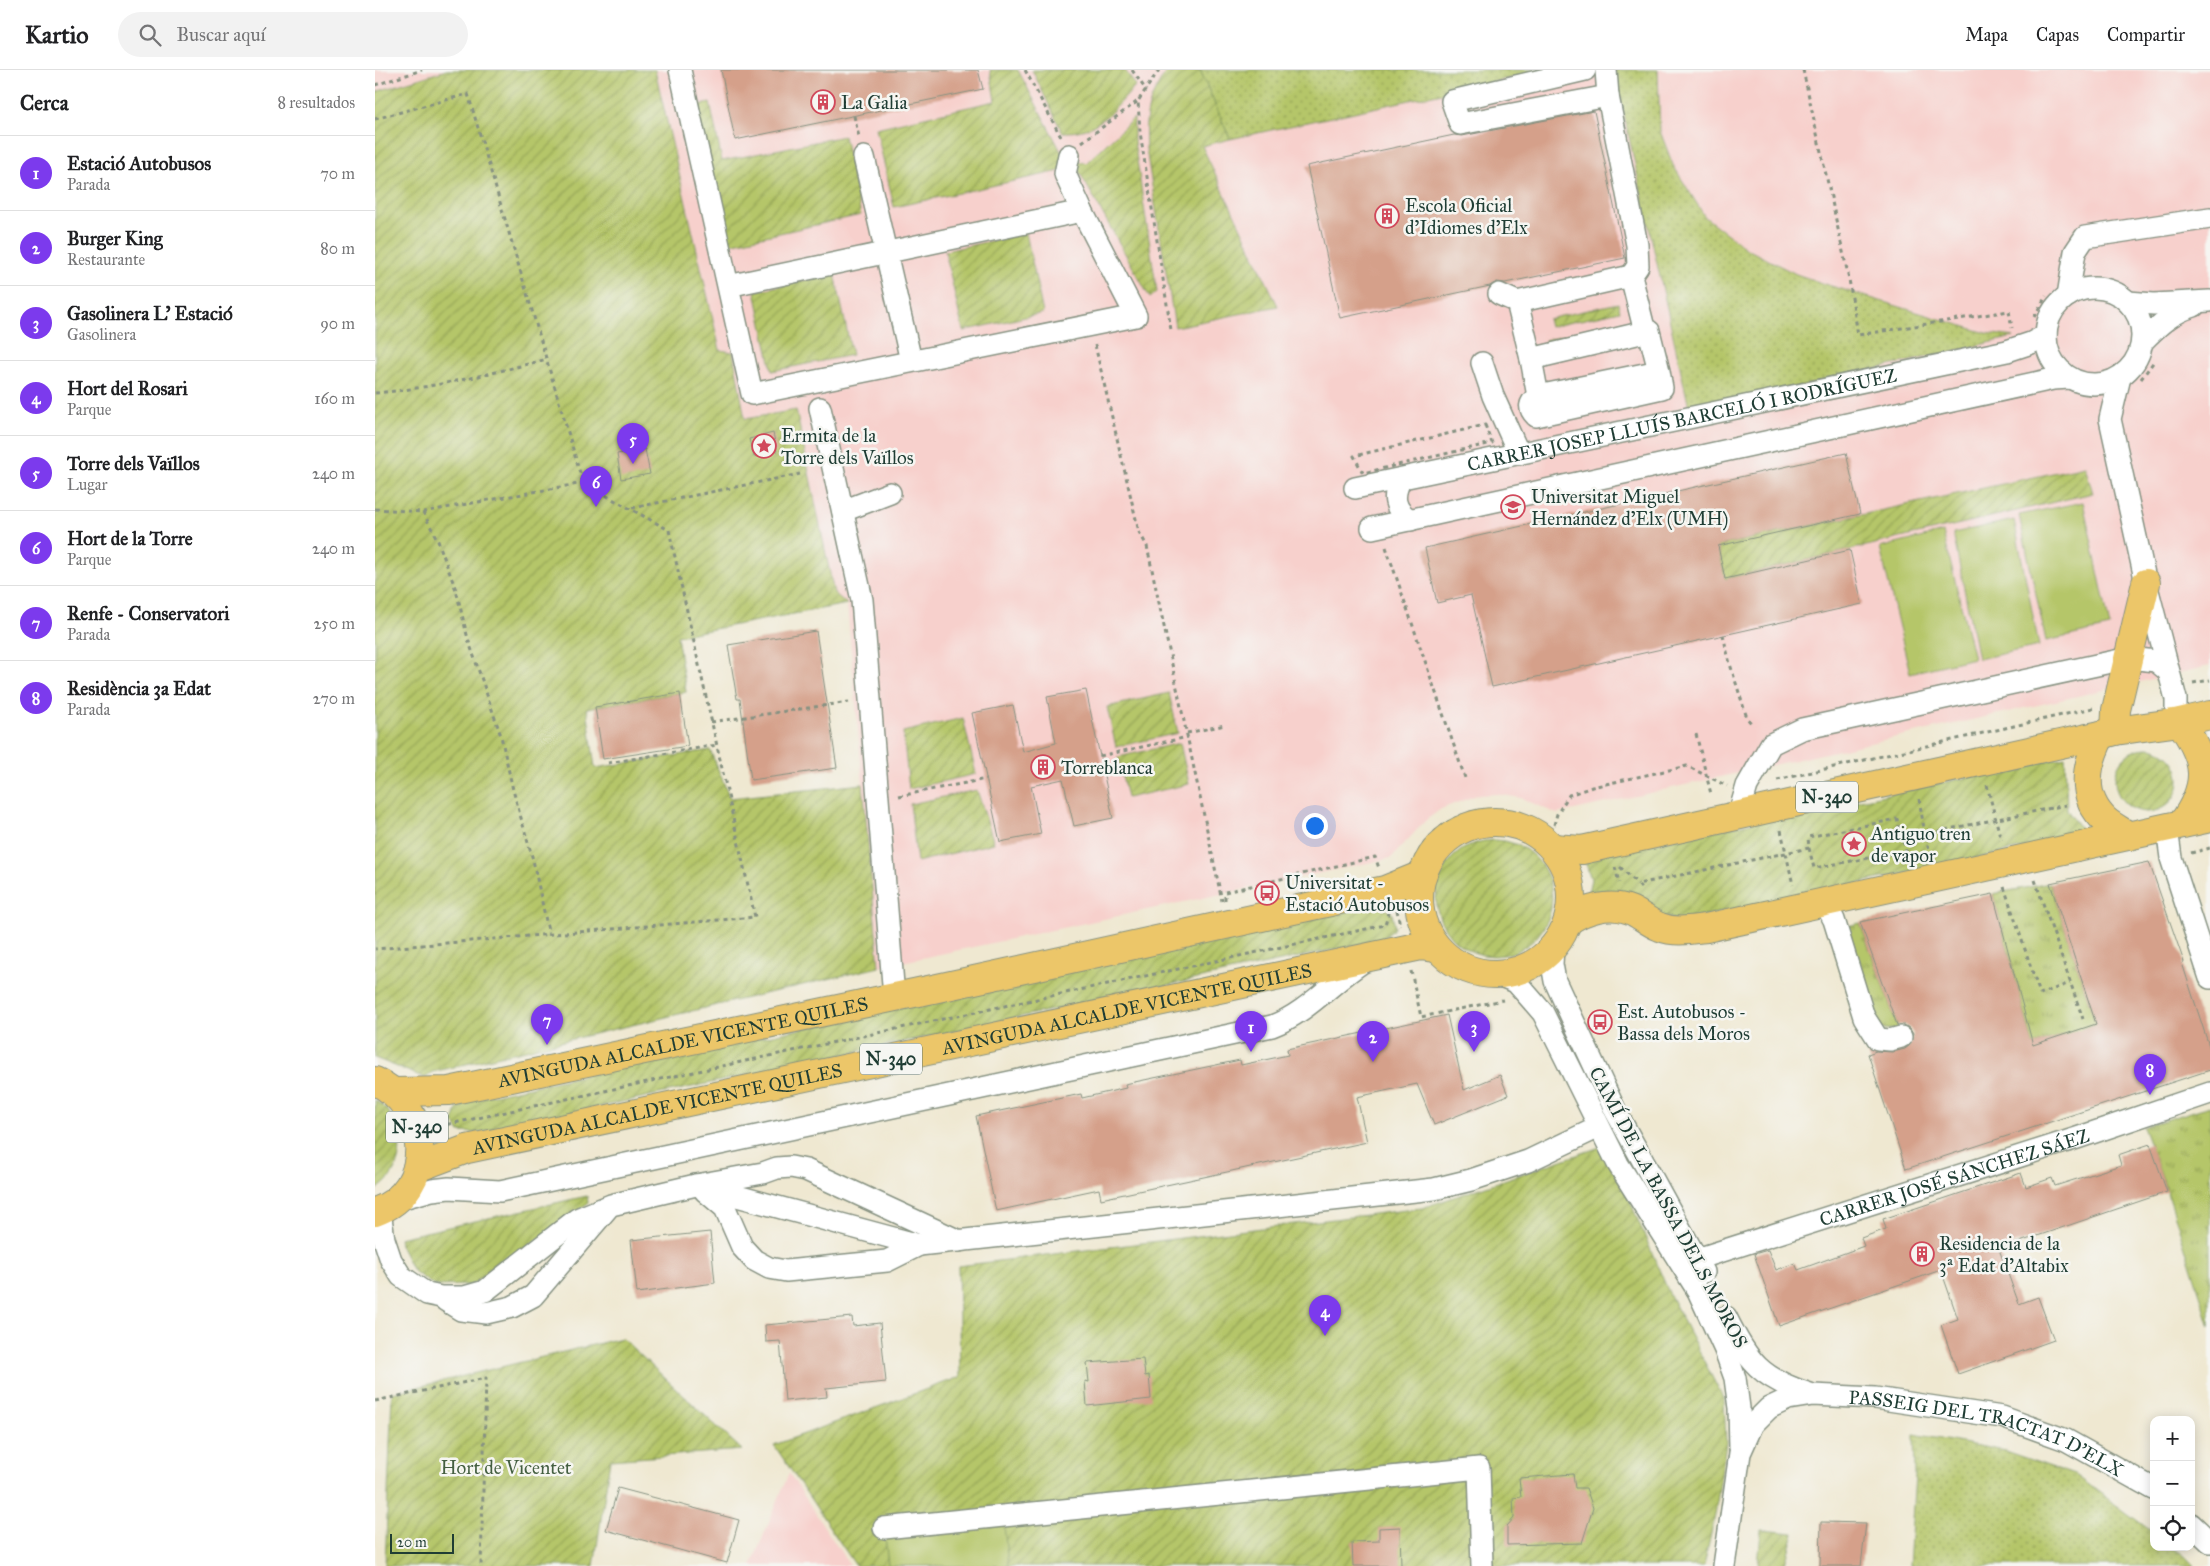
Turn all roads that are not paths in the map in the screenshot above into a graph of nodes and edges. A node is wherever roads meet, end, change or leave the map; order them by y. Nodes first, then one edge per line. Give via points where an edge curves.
1 (680, 70) edge
2 (1585, 70) edge
3 (1606, 70) edge
4 (1608, 96) junction
5 (1069, 155) road end
6 (864, 157) dead end
7 (1082, 211) junction
8 (2210, 218) edge
9 (2077, 246) junction
10 (886, 253) junction
11 (1631, 276) junction
12 (728, 286) junction
13 (2101, 288) junction
14 (2059, 293) junction
15 (2210, 301) edge
16 (2128, 302) junction
17 (2040, 327) junction
18 (1645, 332) junction
19 (2142, 342) junction
20 (1531, 359) junction
21 (911, 361) junction
22 (1482, 364) dead end
23 (2121, 377) junction
24 (2077, 381) junction
25 (820, 408) dead end
26 (2109, 420) junction
27 (1519, 454) junction
28 (1401, 479) junction
29 (1355, 488) dead end
30 (890, 493) dead end
31 (843, 511) junction
32 (1411, 520) junction
33 (1378, 536) road end
34 (2146, 583) junction
35 (2129, 658) junction
36 (2170, 680) junction
37 (2210, 715) edge
38 (2178, 722) junction
39 (2108, 733) junction
40 (1738, 816) junction
41 (2210, 818) edge
42 (2175, 826) junction
43 (2129, 836) junction
44 (1560, 849) junction
45 (1415, 878) junction
46 (1825, 903) junction
47 (1574, 916) junction
48 (1423, 954) junction
49 (1552, 956) junction
50 (1369, 958) junction
51 (2210, 978) edge
52 (1508, 985) junction
53 (894, 997) junction
54 (1901, 1037) dead end
55 (385, 1086) edge
56 (2210, 1093) edge
57 (1599, 1127) junction
58 (417, 1168) junction
59 (763, 1173) junction
60 (696, 1185) junction
61 (739, 1198) junction
62 (611, 1205) junction
63 (383, 1208) edge
64 (736, 1231) junction
65 (959, 1241) junction
66 (919, 1245) junction
67 (1697, 1259) junction
68 (441, 1298) junction
69 (1813, 1395) junction
70 (1740, 1453) junction
71 (2150, 1487) edge
72 (884, 1528) dead end
73 (2195, 1528) edge
74 (2210, 1542) edge
75 (1483, 1566) edge
76 (1724, 1566) edge

1 - 12 street
2 - 4 street via 1452,101 1460,124
3 - 4 street
4 - 11 street via 1637,245 1638,266
5 - 7 street via 1065,174
6 - 10 street
7 - 10 street
7 - 21 street via 1136,316
8 - 9 street via 2085,237
9 - 13 street via 2083,265
9 - 14 street
10 - 12 street
10 - 21 street
11 - 18 street
11 - 20 street via 1508,298
12 - 21 street via 752,394
13 - 14 street
13 - 16 street via 2122,296
14 - 17 street via 2047,324
15 - 16 street
15 - 19 street via 2177,312
16 - 19 street via 2140,319
17 - 24 street via 2057,368
17 - 27 street, CARRER JOSEP LLUÍS BARCELÓ I RODRÍGUEZ via 2031,343 2010,344
18 - 20 street
18 - 20 street via 1649,331 1659,371 1538,396
19 - 23 street via 2136,361
22 - 27 street
23 - 24 street, CARRER JOSEP LLUÍS BARCELÓ I RODRÍGUEZ via 2101,384
23 - 26 street
24 - 26 street
24 - 32 street, CARRER JOSEP LLUÍS BARCELÓ I RODRÍGUEZ via 2053,379
25 - 31 street
26 - 34 street
27 - 28 street, CARRER JOSEP LLUÍS BARCELÓ I RODRÍGUEZ
28 - 29 street, CARRER JOSEP LLUÍS BARCELÓ I RODRÍGUEZ
28 - 32 street via 1395,504 1399,512
30 - 31 street
31 - 53 street via 862,600
32 - 33 street, CARRER JOSEP LLUÍS BARCELÓ I RODRÍGUEZ
34 - 35 highway
34 - 36 street
35 - 36 street via 2156,661
35 - 39 highway
35 - 40 street via 1802,729 1771,744 1748,785
36 - 38 street
37 - 38 highway, N-340
38 - 39 highway, N-340
38 - 42 highway via 2201,752 2206,788 2196,810
39 - 40 highway, N-340
39 - 43 highway via 2088,763 2089,792 2098,812
40 - 44 highway, N-340 via 1582,850
41 - 42 highway
42 - 43 highway
42 - 51 street via 2171,858
43 - 46 highway
44 - 45 highway via 1519,826 1499,822 1479,824 1460,830 1443,842
44 - 47 highway via 1570,882
45 - 48 highway via 1426,932
45 - 53 highway, AVINGUDA ALCALDE VICENTE QUILES / N-340 via 1385,890
46 - 47 highway via 1683,931 1660,928 1631,910 1602,907
46 - 54 street via 1834,920 1864,1017 1878,1039
47 - 49 highway
48 - 50 highway, AVINGUDA ALCALDE VICENTE QUILES / N-340
48 - 52 highway
49 - 52 highway via 1513,972
49 - 67 street, CAMÍ DE LA BASSA DELS MOROS via 1558,988 1616,1112
50 - 58 highway, AVINGUDA ALCALDE VICENTE QUILES / N-340 via 467,1149
50 - 63 street, AVINGUDA ALCALDE VICENTE QUILES via 1335,980 1313,1002 1272,1026 500,1191 432,1190
52 - 57 street, CAMÍ DE LA BASSA DELS MOROS via 1543,1013
53 - 55 highway, AVINGUDA ALCALDE VICENTE QUILES / N-340 via 449,1090 437,1103
55 - 58 highway, N-340 via 410,1111 419,1135
56 - 67 street, CARRER JOSÉ SÁNCHEZ SÁEZ
57 - 65 street via 1528,1161 1434,1189
57 - 70 street, CAMÍ DE LA BASSA DELS MOROS via 1618,1164 1698,1291 1725,1350 1735,1378
58 - 63 highway, N-340 via 408,1185
59 - 60 street
59 - 61 street via 744,1189
59 - 65 street via 791,1167 806,1170
60 - 61 street
60 - 62 street
60 - 64 street via 725,1208
61 - 64 street via 735,1214
61 - 66 street
62 - 68 street via 577,1219 485,1291 464,1298
62 - 68 street via 533,1296 512,1308 486,1313 461,1310
63 - 68 street via 384,1239 401,1276 427,1294
64 - 66 street via 742,1247 754,1260 769,1268 786,1271 887,1261
65 - 66 street
67 - 69 street, CAMÍ DE LA BASSA DELS MOROS via 1741,1347 1753,1364 1785,1386
69 - 70 street, CAMÍ DE LA BASSA DELS MOROS via 1788,1399 1769,1408 1753,1424
69 - 71 street, PASSEIG DEL TRACTAT D'ELX via 1875,1398 2001,1417 2066,1440
70 - 76 street, CAMÍ DE LA BASSA DELS MOROS
72 - 75 street via 1479,1468
73 - 74 street

